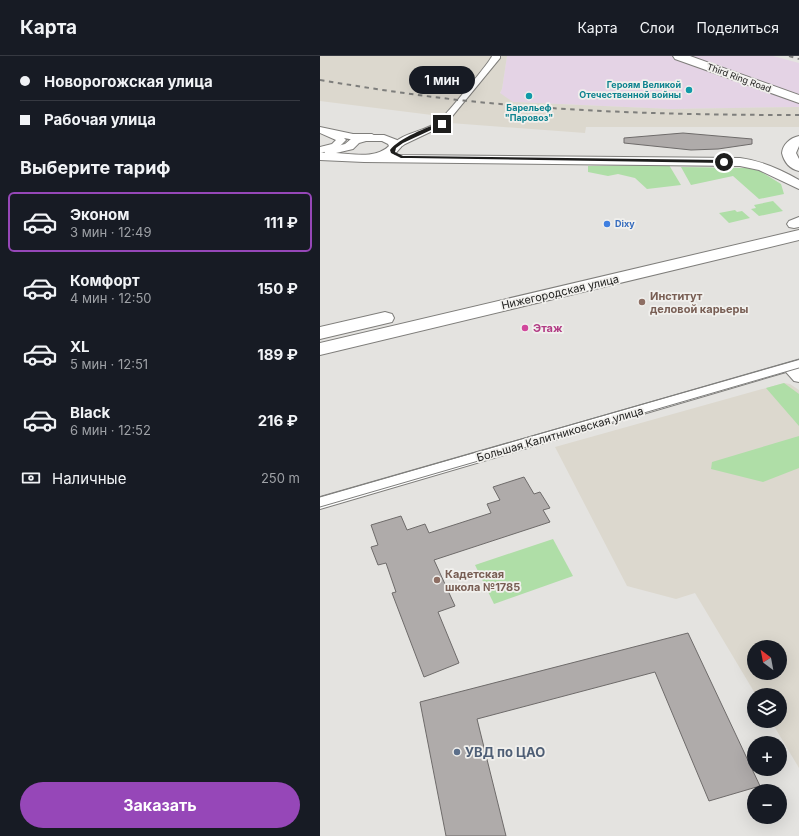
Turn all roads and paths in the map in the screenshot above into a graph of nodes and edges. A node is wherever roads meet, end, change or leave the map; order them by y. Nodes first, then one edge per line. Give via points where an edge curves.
1 (496, 56) edge
2 (678, 56) edge
3 (711, 56) edge
4 (799, 86) edge
5 (799, 99) edge
6 (324, 131) edge
7 (417, 135) junction
8 (384, 138) junction
9 (799, 140) edge
10 (349, 142) junction
11 (320, 151) edge
12 (397, 151) junction
13 (320, 156) edge
14 (358, 157) junction
15 (799, 167) edge
16 (799, 185) edge
17 (797, 229) edge
18 (320, 333) edge
19 (320, 349) edge
20 (796, 370) edge
21 (320, 503) edge

1 - 7 street via 442,124
2 - 5 main road, Third Ring Road
3 - 4 main road, Third Ring Road
6 - 10 street
6 - 11 street via 341,140 335,146
7 - 8 street
7 - 12 street via 402,142
8 - 10 street via 372,137
8 - 12 street via 393,142
9 - 15 main road via 789,148 788,154 790,160
10 - 11 street
10 - 14 street via 350,153
12 - 14 street via 378,157
12 - 16 street via 740,162 768,167
13 - 14 street
17 - 18 main road, Нижегородская улица
17 - 19 main road, Нижегородская улица
20 - 21 street, Большая Калитниковская улица

